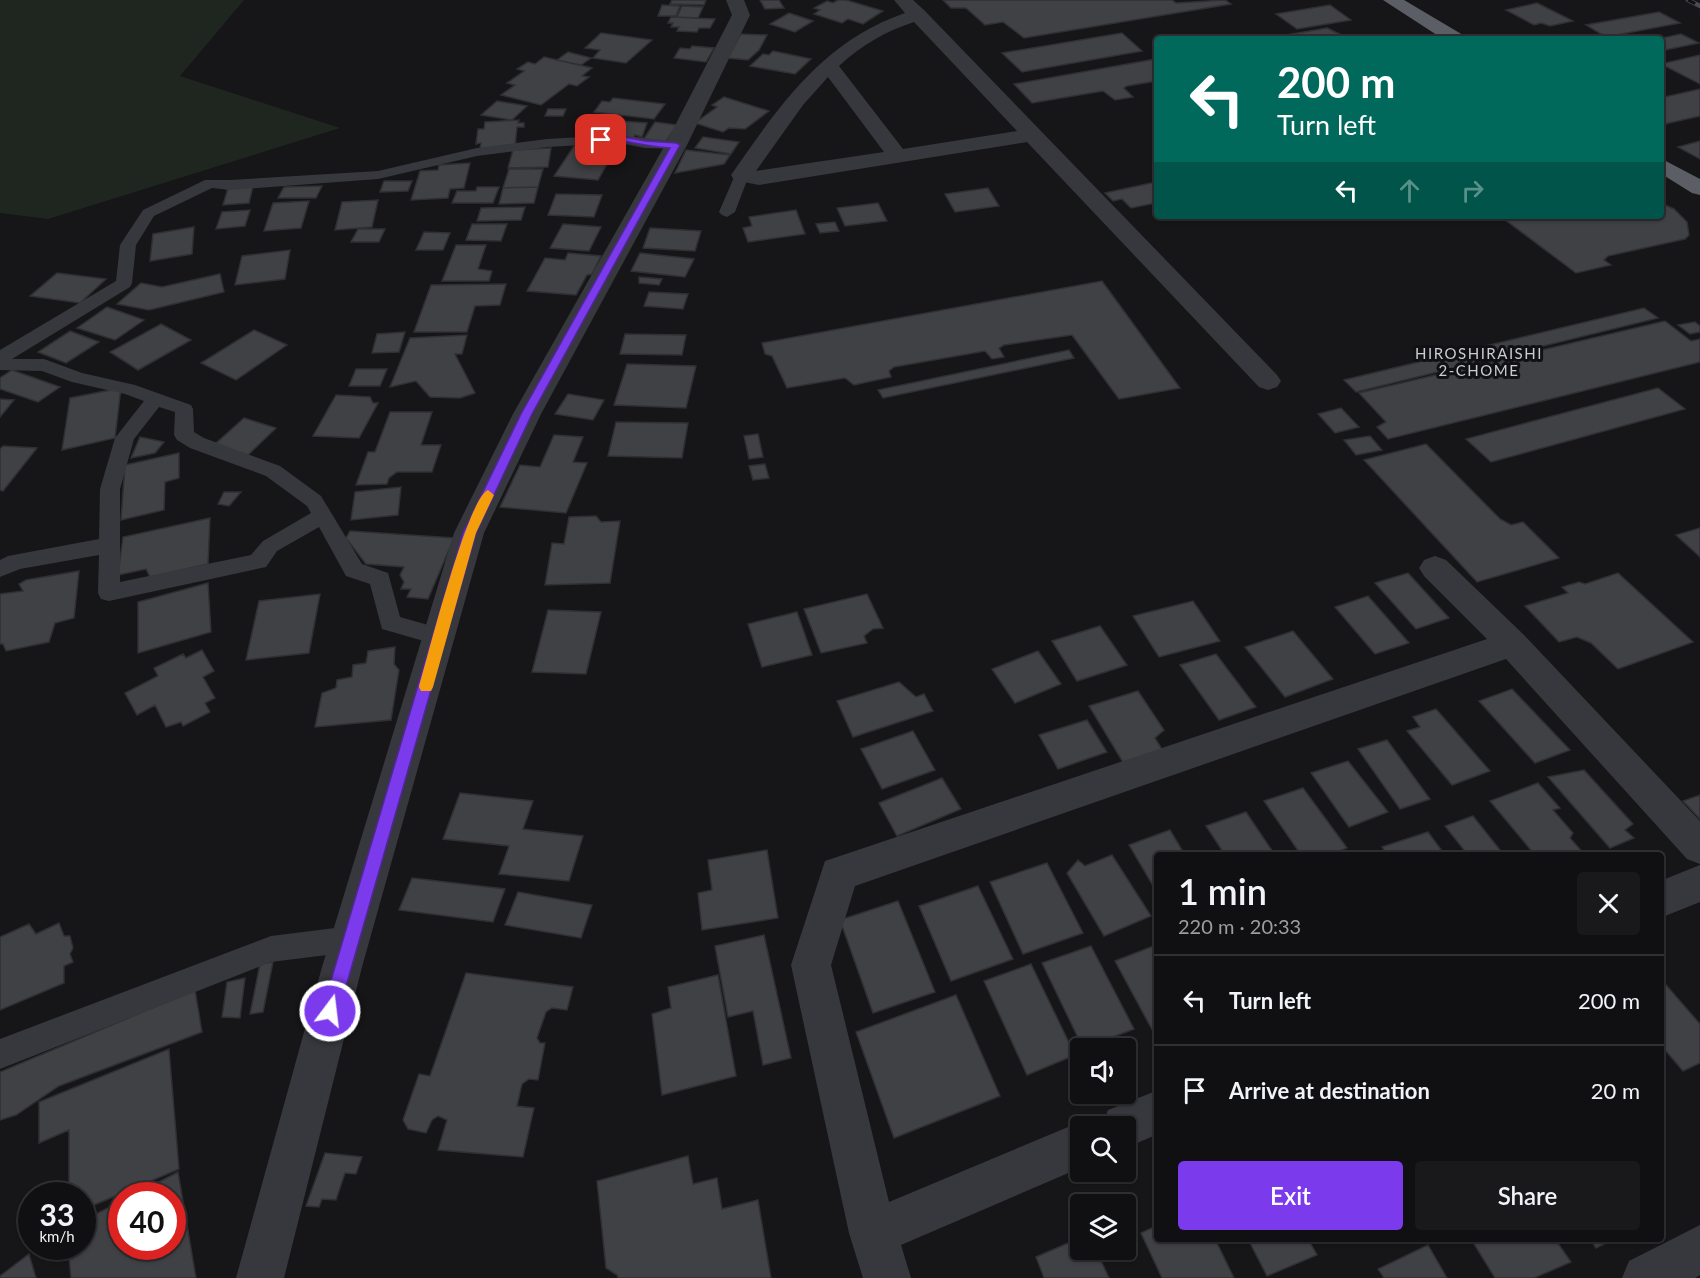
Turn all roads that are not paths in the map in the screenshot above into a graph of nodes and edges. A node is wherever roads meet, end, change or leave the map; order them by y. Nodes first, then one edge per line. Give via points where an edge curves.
1 (735, 0) edge
2 (1392, 0) edge
3 (910, 7) edge
4 (1451, 36) edge
5 (829, 66) junction
6 (1033, 135) junction
7 (676, 145) junction
8 (898, 156) junction
9 (1664, 166) edge
10 (742, 175) junction
11 (1700, 188) edge
12 (727, 212) dead end
13 (0, 358) edge
14 (0, 364) edge
15 (1268, 381) dead end
16 (156, 398) junction
17 (323, 515) junction
18 (109, 545) junction
19 (1435, 568) dead end
20 (0, 569) edge
21 (441, 637) junction
22 (1512, 644) junction
23 (1700, 847) edge
24 (1700, 883) edge
25 (1664, 898) edge
26 (351, 939) junction
27 (0, 1054) edge
28 (1154, 1114) edge
29 (1136, 1121) edge
30 (1070, 1149) edge
31 (873, 1233) junction
32 (1700, 1249) edge
33 (260, 1278) edge
34 (887, 1278) edge
35 (1646, 1278) edge

1 - 7 street via 741,15
2 - 4 highway
3 - 5 street via 846,49
3 - 6 street
5 - 8 street
5 - 10 street via 784,114
6 - 8 street
6 - 15 street
7 - 13 lane via 619,139 547,143 477,152 378,175 210,183 148,213 128,245 124,283
7 - 21 street via 527,414 479,513
8 - 10 street via 759,178
9 - 11 highway
10 - 12 lane
14 - 16 lane via 44,365
16 - 17 lane via 184,409 184,435 273,471 314,501
16 - 18 lane via 125,438 110,489
17 - 18 lane via 270,546 258,561 109,593
17 - 21 lane via 354,570 380,579 390,623
18 - 20 lane via 16,562
19 - 22 street
21 - 26 street
22 - 23 street
22 - 31 street via 839,874 811,965
24 - 25 street
26 - 27 lane via 271,949
26 - 33 street
28 - 29 street
30 - 31 street
31 - 34 street
32 - 35 street

